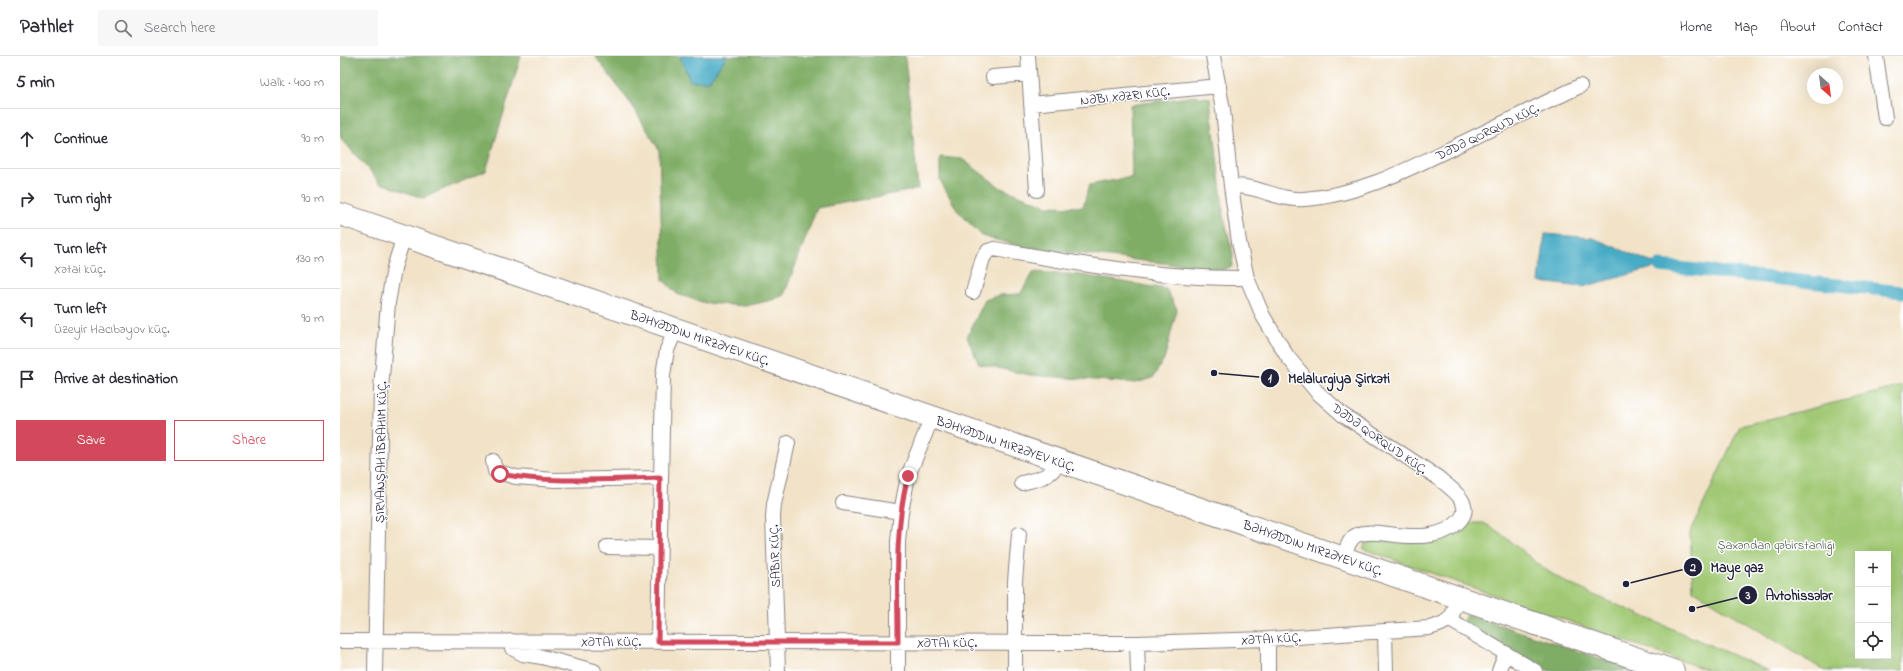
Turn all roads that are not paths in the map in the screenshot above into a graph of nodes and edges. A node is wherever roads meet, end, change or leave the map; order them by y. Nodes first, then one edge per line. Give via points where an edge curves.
1 (1028, 56) edge
2 (1213, 56) edge
3 (1876, 56) edge
4 (1029, 74) junction
5 (993, 77) dead end
6 (1219, 86) junction
7 (1580, 86) dead end
8 (1031, 104) junction
9 (1885, 118) dead end
10 (1231, 186) junction
11 (1037, 190) dead end
12 (340, 214) edge
13 (404, 236) junction
14 (1247, 278) junction
15 (973, 292) dead end
16 (676, 329) junction
17 (932, 417) junction
18 (788, 443) dead end
19 (493, 461) dead end
20 (1060, 461) junction
21 (660, 478) junction
22 (1022, 483) dead end
23 (843, 503) dead end
24 (901, 512) junction
25 (1019, 534) dead end
26 (607, 547) dead end
27 (659, 548) junction
28 (1343, 557) junction
29 (1459, 598) junction
30 (1450, 620) junction
31 (1385, 632) junction
32 (1268, 639) junction
33 (340, 640) edge
34 (376, 641) junction
35 (511, 641) junction
36 (658, 642) junction
37 (778, 642) junction
38 (898, 642) junction
39 (1015, 643) junction
40 (1137, 643) junction
41 (1506, 653) junction
42 (560, 666) edge
43 (375, 671) edge
44 (594, 671) edge
45 (778, 671) edge
46 (898, 671) edge
47 (1015, 671) edge
48 (1138, 671) edge
49 (1268, 671) edge
50 (1386, 671) edge
51 (1499, 671) edge
52 (1534, 671) edge
53 (1673, 671) edge

1 - 4 street
2 - 6 street, DƏDƏ QORQUD KÜÇ.
3 - 9 street
4 - 5 street
4 - 8 street
6 - 8 street, NƏBI XƏZRI KÜÇ.
6 - 10 street, DƏDƏ QORQUD KÜÇ.
7 - 10 street, DƏDƏ QORQUD KÜÇ. via 1399,174 1335,194 1303,199 1285,198 1245,185
8 - 11 street
10 - 14 street, DƏDƏ QORQUD KÜÇ.
12 - 13 highway, BƏHYƏDDIN MIRZƏYEV KÜÇ.
13 - 16 highway, BƏHYƏDDIN MIRZƏYEV KÜÇ.
13 - 34 street, ŞIRVANŞAH İBRAHIM KÜÇ. via 394,268 388,303 380,389
14 - 15 street via 1183,276 1049,259 995,249 988,251 983,258
14 - 28 street, DƏDƏ QORQUD KÜÇ. via 1263,316 1287,356 1317,392 1343,415 1437,477 1463,502 1463,517 1450,528 1437,534 1358,534 1351,539
16 - 17 highway, BƏHYƏDDIN MIRZƏYEV KÜÇ.
16 - 21 street via 664,364
17 - 20 highway, BƏHYƏDDIN MIRZƏYEV KÜÇ.
17 - 24 street via 908,476
18 - 37 street, SABIR KÜÇ. via 773,517
19 - 21 street via 495,472 516,477 555,480
20 - 22 street via 1048,476
20 - 28 highway, BƏHYƏDDIN MIRZƏYEV KÜÇ.
21 - 27 street
23 - 24 street
24 - 38 street via 898,542
25 - 39 street via 1015,581
26 - 27 street
27 - 36 street
28 - 29 highway, BƏHYƏDDIN MIRZƏYEV KÜÇ.
29 - 30 street
29 - 53 highway, BƏHYƏDDIN MIRZƏYEV KÜÇ.
30 - 31 street, XƏTAI KÜÇ. via 1429,628
30 - 41 street
31 - 32 street, XƏTAI KÜÇ.
31 - 50 street
32 - 40 street, XƏTAI KÜÇ.
32 - 49 street
33 - 34 street, XƏTAI KÜÇ.
34 - 35 street, XƏTAI KÜÇ.
34 - 43 street, ŞIRVANŞAH İBRAHIM KÜÇ.
35 - 36 street, XƏTAI KÜÇ.
35 - 42 street via 512,648 523,654
36 - 37 street, XƏTAI KÜÇ.
37 - 38 street, XƏTAI KÜÇ.
37 - 45 street, SABIR KÜÇ.
38 - 39 street, XƏTAI KÜÇ.
38 - 46 street
39 - 40 street, XƏTAI KÜÇ.
39 - 47 street
40 - 48 street
41 - 51 street
41 - 52 street
42 - 44 street

